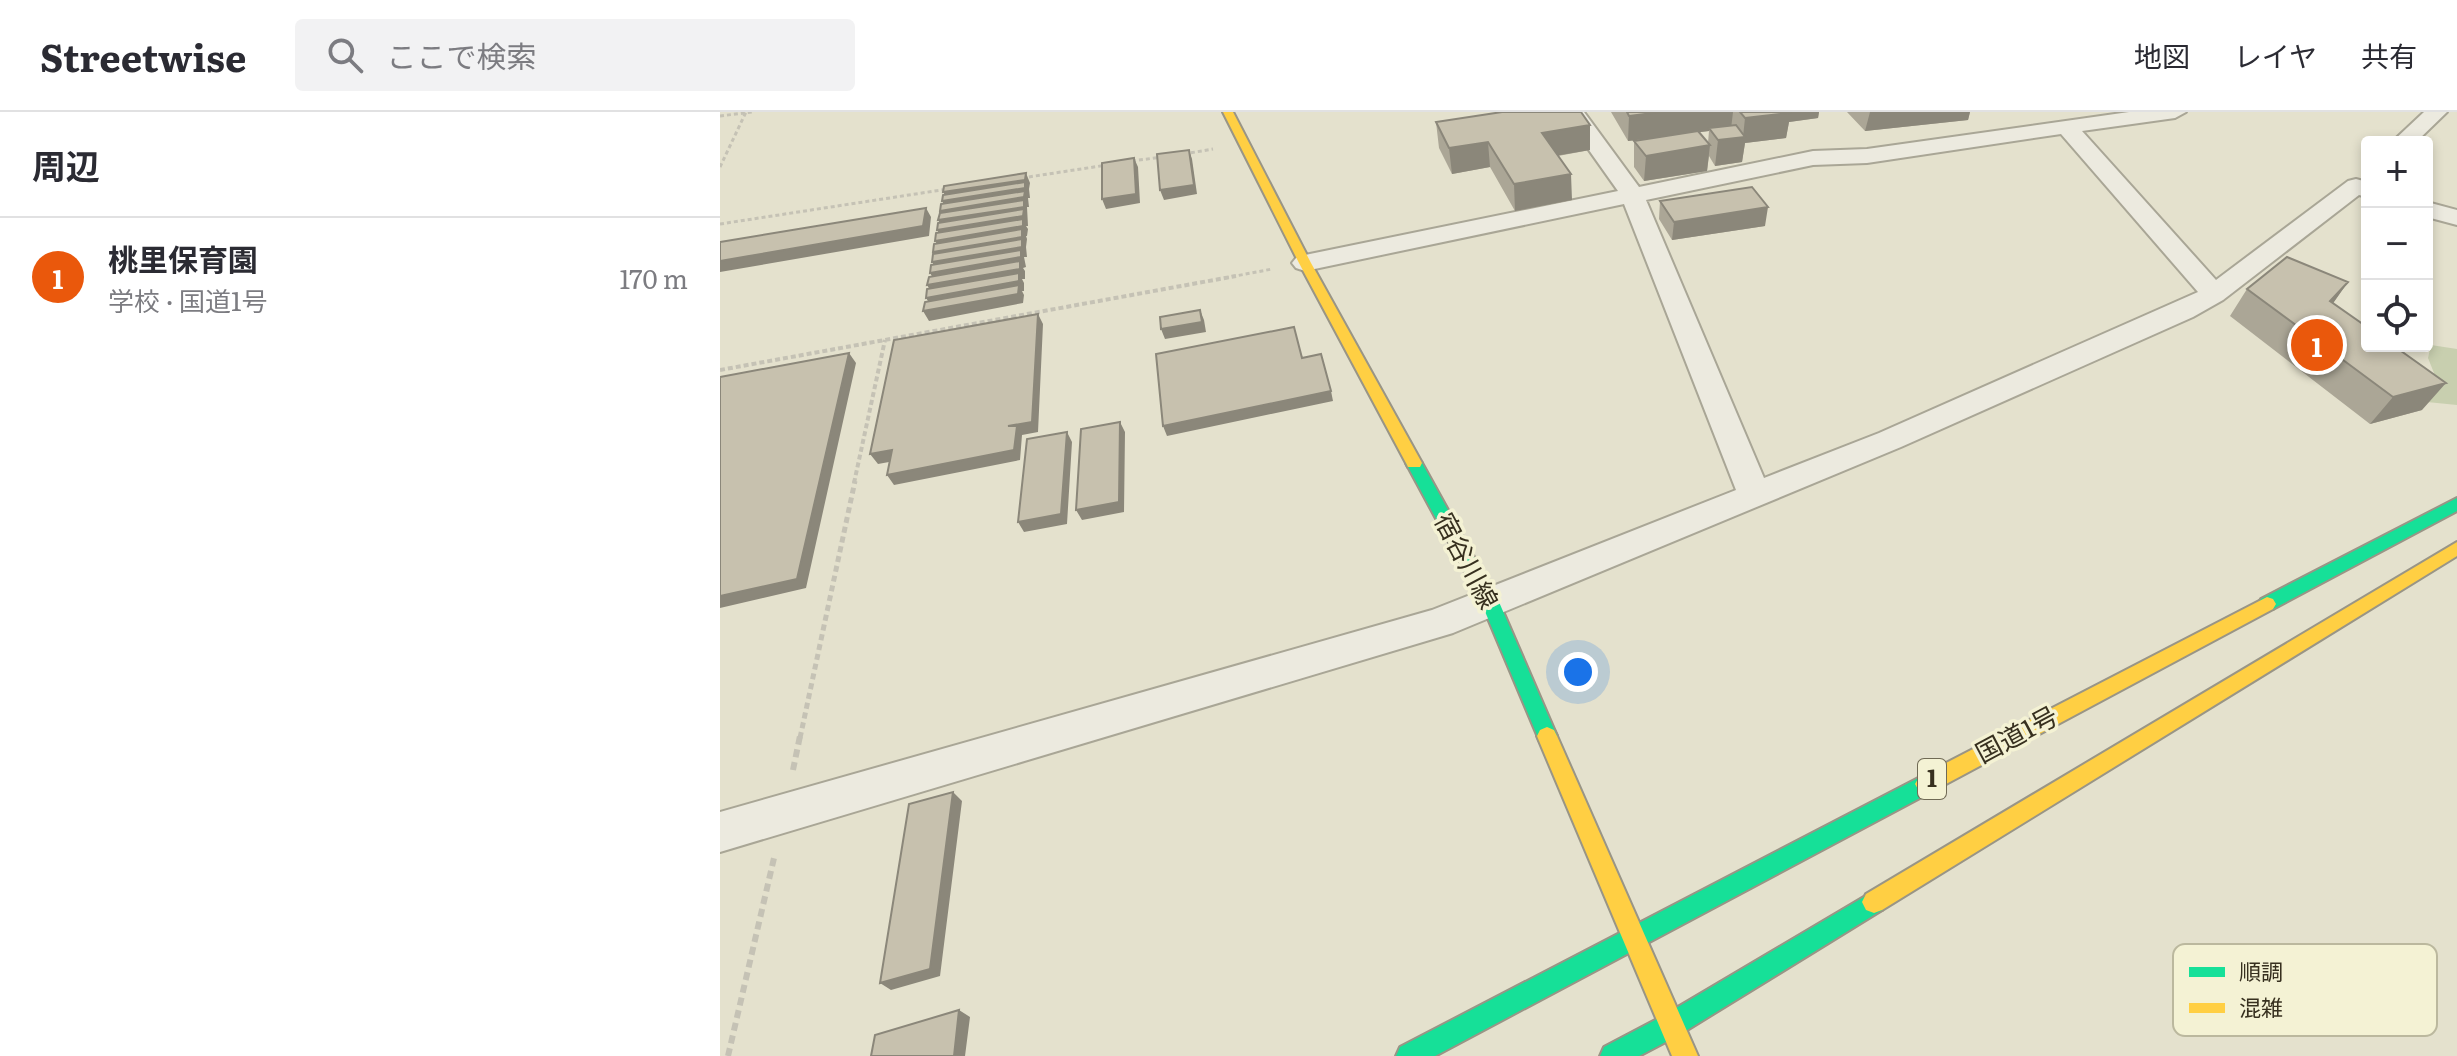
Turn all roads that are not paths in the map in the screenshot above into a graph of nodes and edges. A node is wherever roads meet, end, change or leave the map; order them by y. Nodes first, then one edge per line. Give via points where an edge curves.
1 (1228, 112) edge
2 (1573, 112) edge
3 (2175, 112) edge
4 (2436, 112) edge
5 (2066, 127) junction
6 (2410, 136) edge
7 (2361, 185) edge
8 (1631, 193) junction
9 (2433, 211) edge
10 (2457, 218) edge
11 (1305, 263) junction
12 (2214, 294) junction
13 (1754, 494) junction
14 (2457, 504) edge
15 (2457, 548) edge
16 (1490, 602) junction
17 (720, 832) edge
18 (1635, 935) junction
19 (1670, 1026) junction
20 (1409, 1056) edge
21 (1613, 1056) edge
22 (1685, 1056) edge

1 - 11 main road, 宿谷川線
2 - 8 street
3 - 5 street
4 - 6 street
5 - 8 street via 1867,156 1813,158
5 - 12 street
7 - 12 street
8 - 11 street
8 - 13 street
9 - 10 street
11 - 16 main road, 宿谷川線
12 - 13 street via 1890,440
13 - 16 street
14 - 18 main road, 国道1号 / 1
15 - 19 main road
16 - 17 street via 1440,623
16 - 18 main road, 宿谷川線
18 - 19 main road, 宿谷川線
18 - 20 main road, 国道1号 / 1
19 - 21 main road
19 - 22 main road, 宿谷川線

